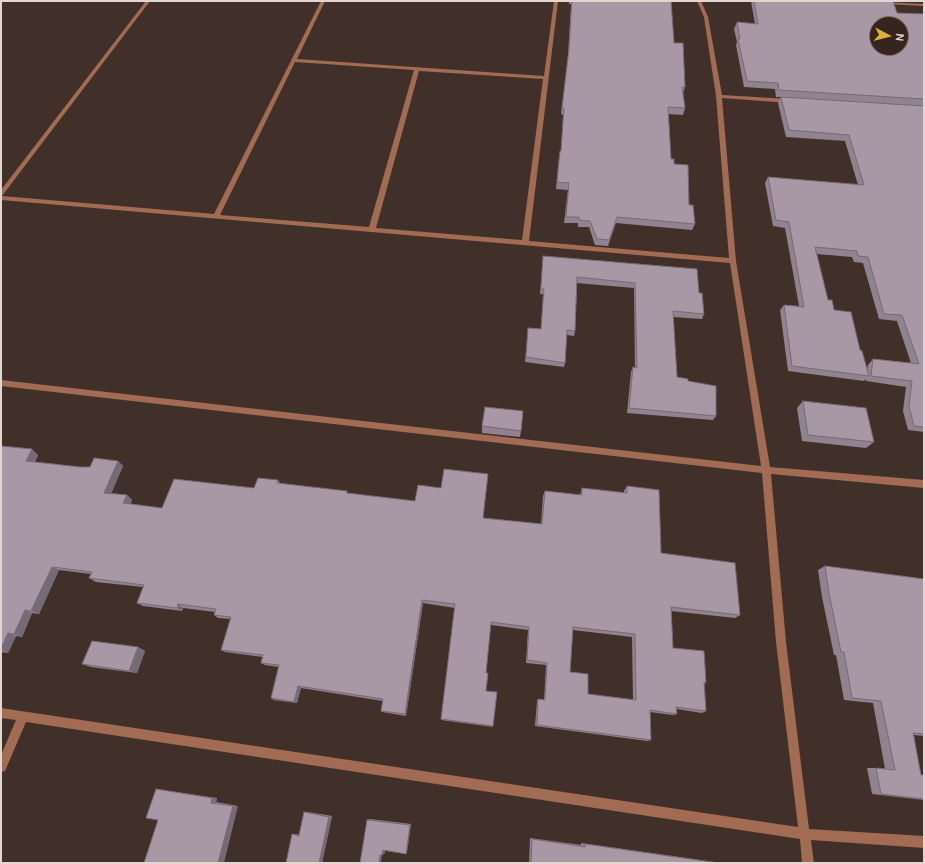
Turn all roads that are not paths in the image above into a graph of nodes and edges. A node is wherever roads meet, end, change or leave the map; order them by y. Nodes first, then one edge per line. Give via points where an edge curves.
1 (148, 1) edge
2 (324, 1) edge
3 (556, 1) edge
4 (699, 1) edge
5 (874, 2) edge
6 (904, 2) edge
7 (924, 5) edge
8 (294, 60) junction
9 (417, 69) junction
10 (547, 78) junction
11 (719, 96) junction
12 (798, 101) edge
13 (1, 194) edge
14 (1, 198) edge
15 (216, 216) junction
16 (372, 230) junction
17 (525, 243) junction
18 (734, 261) junction
19 (1, 383) edge
20 (766, 470) junction
21 (924, 484) edge
22 (1, 713) edge
23 (23, 716) junction
24 (1, 767) edge
25 (805, 834) junction
26 (924, 842) edge
27 (808, 863) edge

1 - 13 street
2 - 8 street
3 - 10 street
4 - 11 street via 706,17
5 - 6 street
6 - 7 street
8 - 9 street
8 - 15 street
9 - 10 street
9 - 16 street
10 - 17 street
11 - 12 street
11 - 18 street
14 - 15 street
15 - 16 street
16 - 17 street
17 - 18 street
18 - 20 street
19 - 20 street
20 - 21 street
20 - 25 street via 781,642
22 - 23 street
23 - 24 street
23 - 25 street
25 - 26 street
25 - 27 street

